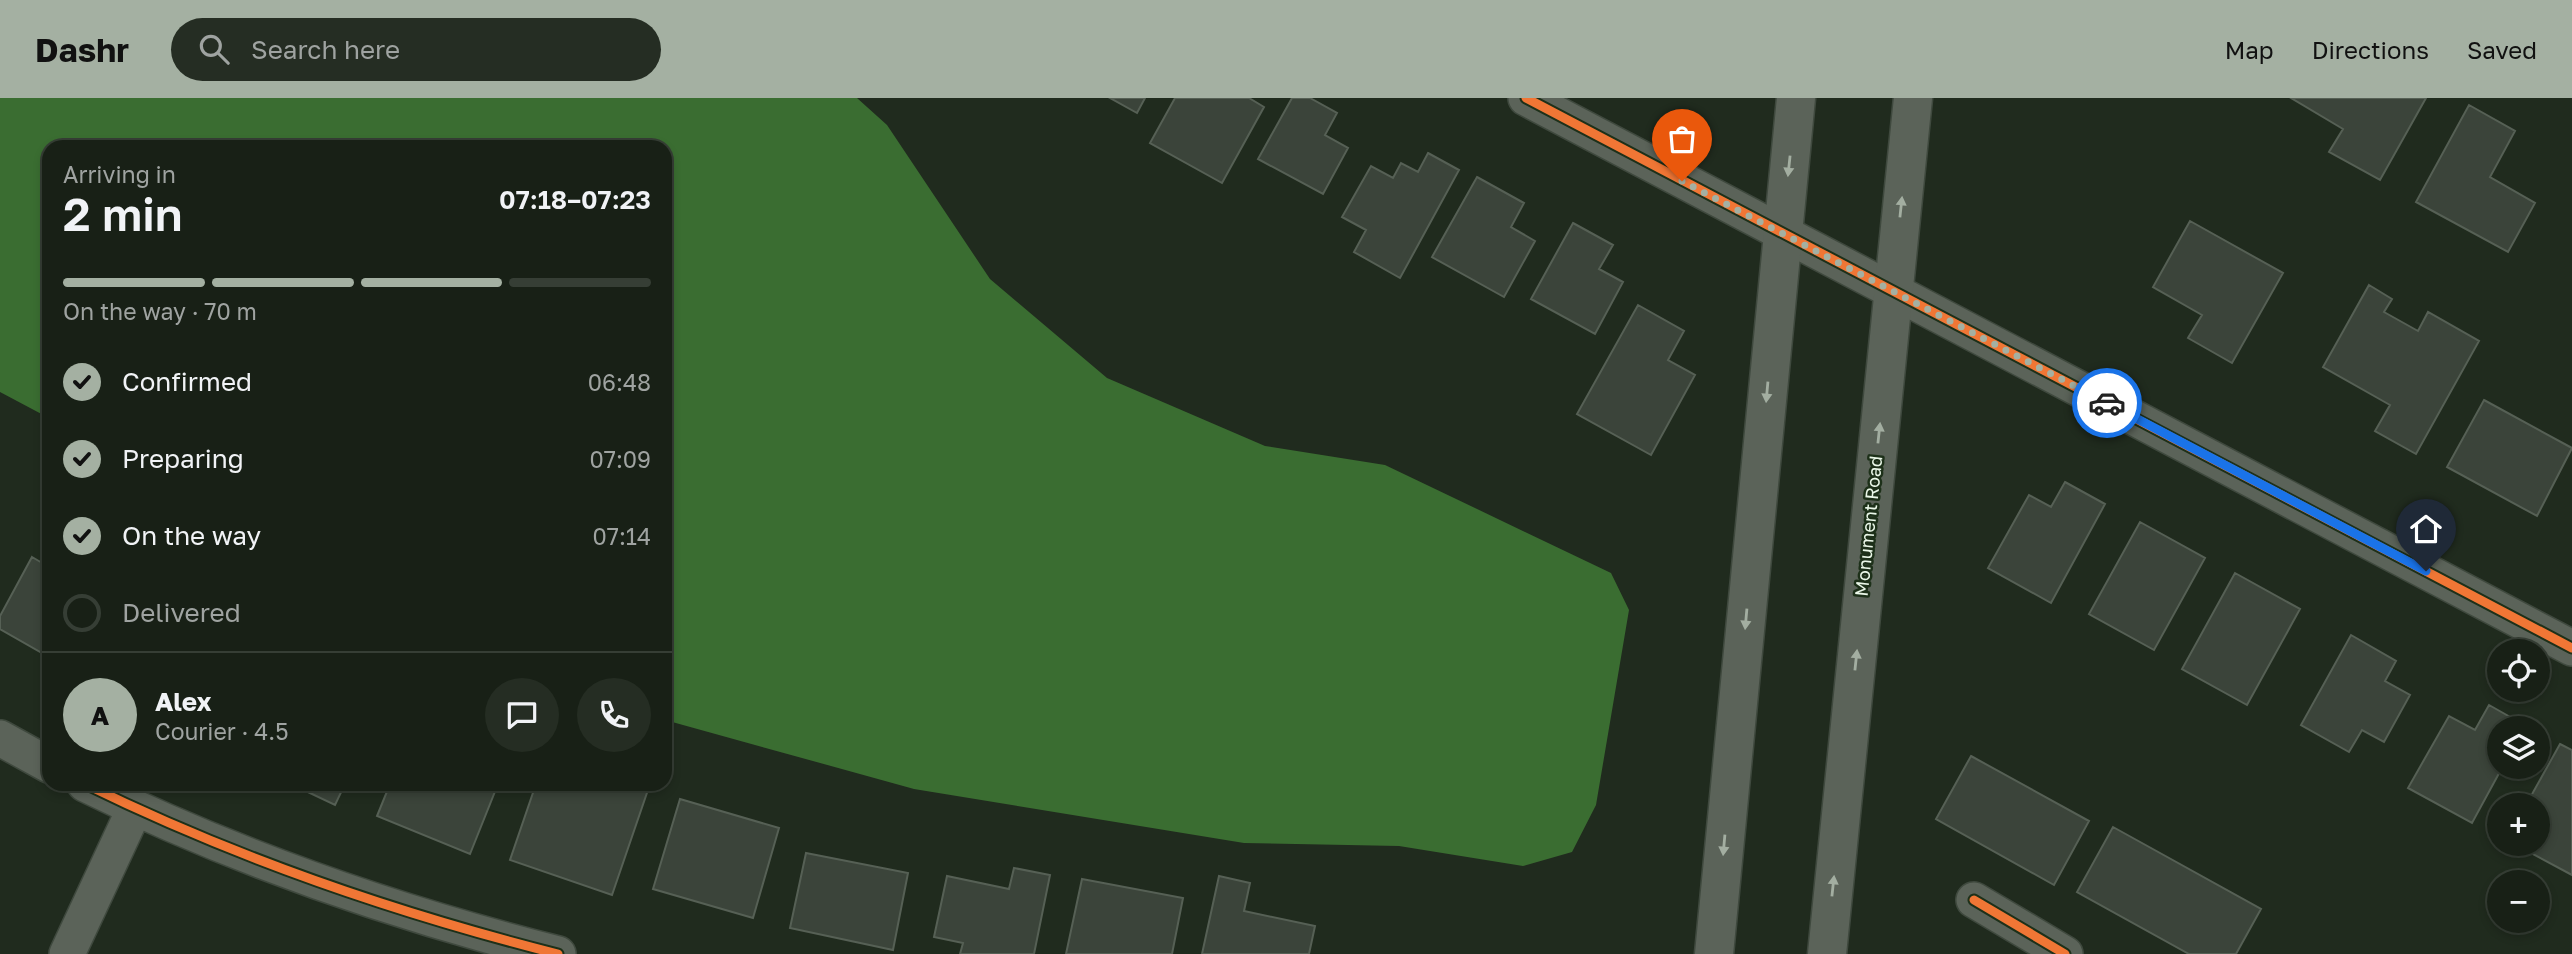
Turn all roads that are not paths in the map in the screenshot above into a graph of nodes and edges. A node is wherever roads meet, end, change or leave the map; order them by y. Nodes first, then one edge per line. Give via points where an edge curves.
1 (1526, 98) edge
2 (1796, 98) edge
3 (1913, 98) edge
4 (1782, 232) junction
5 (1893, 290) junction
6 (2572, 648) edge
7 (0, 738) edge
8 (42, 761) edge
9 (100, 791) edge
10 (135, 808) junction
11 (1973, 900) dead end
12 (67, 954) edge
13 (555, 954) edge
14 (1714, 954) edge
15 (1827, 954) edge
16 (2065, 954) edge

1 - 4 street
2 -> 4 main road
5 -> 3 main road, Monument Road
4 - 5 street
4 -> 14 main road
5 - 6 street
15 -> 5 main road, Monument Road
7 - 8 street
9 - 10 street
10 - 12 street
10 - 13 street via 302,878
11 - 16 street

